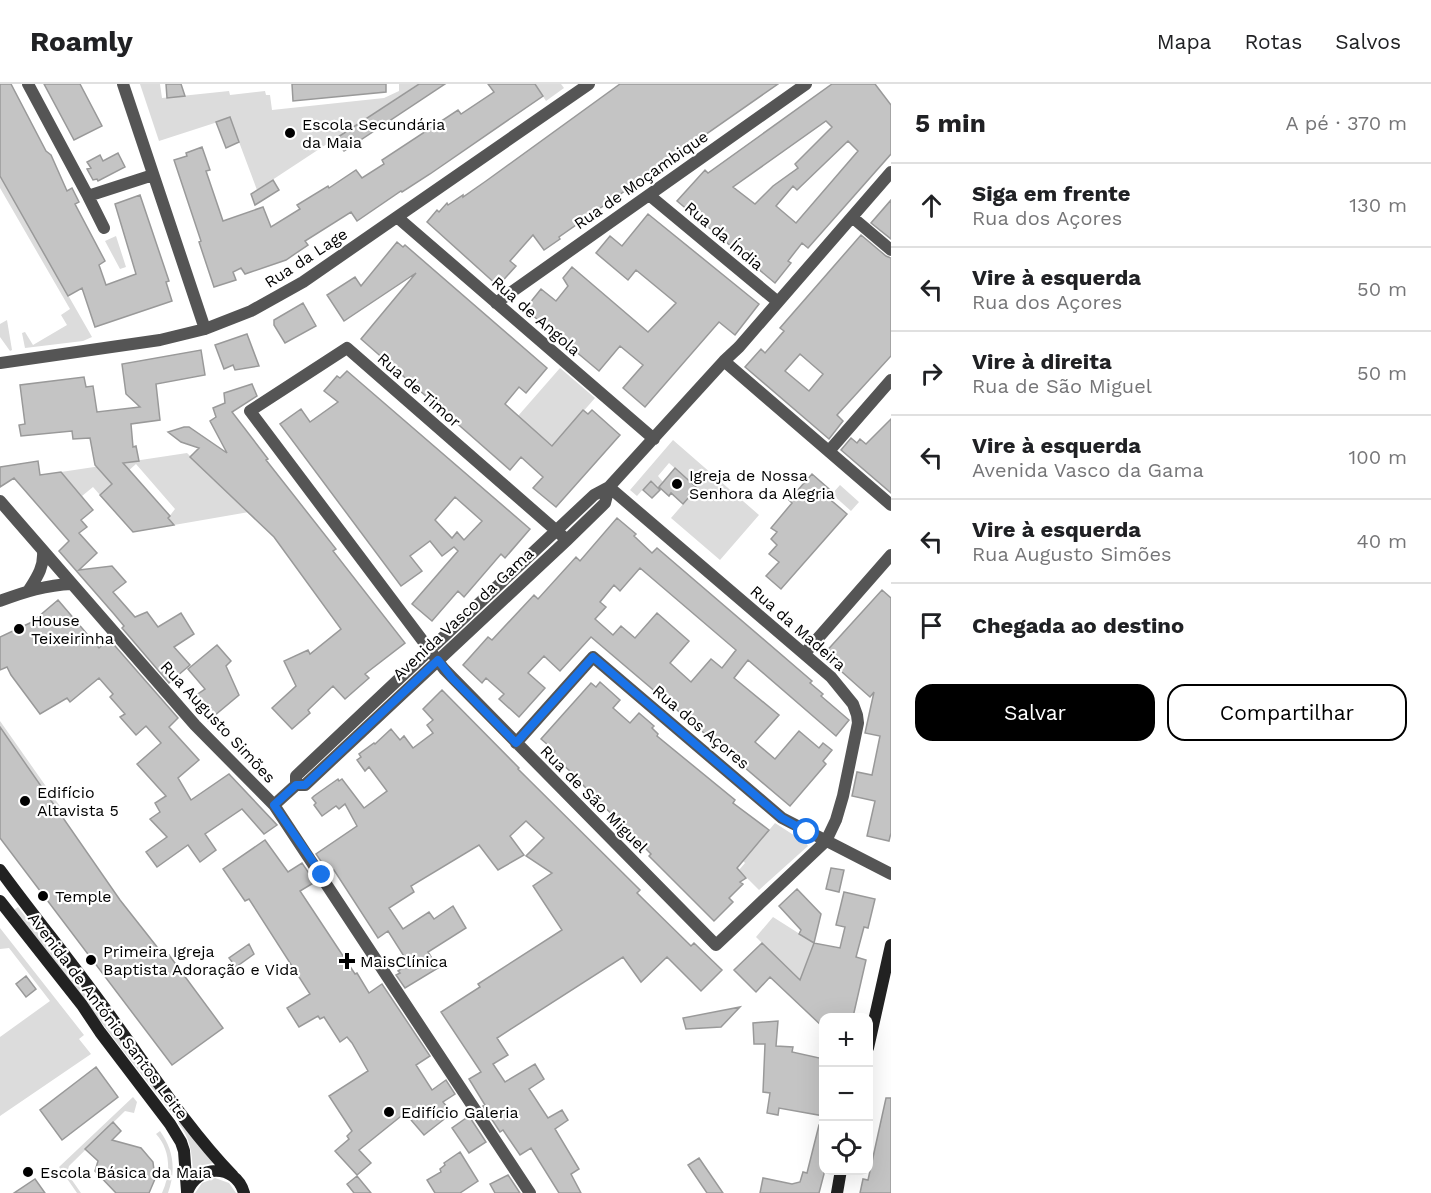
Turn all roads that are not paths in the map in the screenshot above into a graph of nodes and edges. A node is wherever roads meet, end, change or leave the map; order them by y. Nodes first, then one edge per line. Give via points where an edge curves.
1 (28, 84) edge
2 (123, 84) edge
3 (589, 84) edge
4 (806, 84) edge
5 (891, 172) edge
6 (153, 175) junction
7 (649, 195) junction
8 (88, 196) junction
9 (397, 217) junction
10 (852, 217) junction
11 (104, 228) dead end
12 (891, 250) edge
13 (496, 303) junction
14 (778, 303) junction
15 (205, 329) junction
16 (724, 361) junction
17 (0, 363) edge
18 (891, 380) edge
19 (250, 411) joint
20 (654, 439) junction
21 (829, 452) junction
22 (609, 487) junction
23 (0, 501) edge
24 (891, 505) edge
25 (557, 531) junction
26 (567, 540) junction
27 (43, 552) junction
28 (891, 555) edge
29 (72, 584) junction
30 (29, 590) junction
31 (0, 601) edge
32 (805, 653) junction
33 (434, 655) junction
34 (516, 743) junction
35 (274, 805) junction
36 (826, 841) junction
37 (0, 870) edge
38 (891, 873) edge
39 (0, 900) edge
40 (891, 945) edge
41 (873, 1026) edge
42 (841, 1175) edge
43 (233, 1176) junction
44 (187, 1192) edge
45 (244, 1192) edge
46 (530, 1193) edge
47 (837, 1193) edge

1 - 8 street
2 - 6 street
3 - 9 street, Rua da Lage
4 - 7 street, Rua de Moçambique
5 - 10 street, Avenida Vasco da Gama
6 - 8 street
6 - 15 street
7 - 13 street, Rua de Moçambique
7 - 14 street, Rua da Índia
8 - 11 street
9 - 13 street, Rua de Angola
9 - 15 street, Rua da Lage via 303,282 251,311
10 - 12 street
10 - 14 street, Avenida Vasco da Gama
13 - 20 street, Rua de Angola
14 - 16 street, Avenida Vasco da Gama
15 - 17 street, Rua da Lage via 160,340
16 - 20 street, Avenida Vasco da Gama
16 - 21 street
18 - 21 street
19 - 25 street, Rua de Timor via 347,348
19 - 33 street, Rua de São Miguel
20 - 22 street, Avenida Vasco da Gama
21 - 24 street
22 - 25 street, Avenida Vasco da Gama via 594,495
22 - 26 street, Avenida Vasco da Gama via 605,503
22 - 32 street, Rua da Madeira
23 - 27 street, Rua Augusto Simões
25 - 26 street
25 - 33 street, Avenida Vasco da Gama
26 - 33 street, Avenida Vasco da Gama
27 - 29 street, Rua Augusto Simões
27 - 30 street via 44,561
28 - 32 street
29 - 30 street
29 - 35 street, Rua Augusto Simões via 195,724
30 - 31 street
32 - 36 street, Rua da Madeira via 845,692 857,715 841,806
33 - 34 street, Rua de São Miguel
33 - 35 street, Avenida Vasco da Gama via 305,785 296,785
34 - 36 street, Rua dos Açores via 593,657 782,818
34 - 36 street, Rua de São Miguel via 716,945
35 - 46 street, Rua Augusto Simões
36 - 38 street, Rua dos Açores
37 - 43 main road, Avenida de António Santos Leite via 147,1069
39 - 44 main road, Avenida de António Santos Leite via 170,1124 184,1151
40 - 41 main road
42 - 47 main road
43 - 44 main road via 223,1171 206,1172 196,1177
43 - 45 main road, Avenida de António Santos Leite

